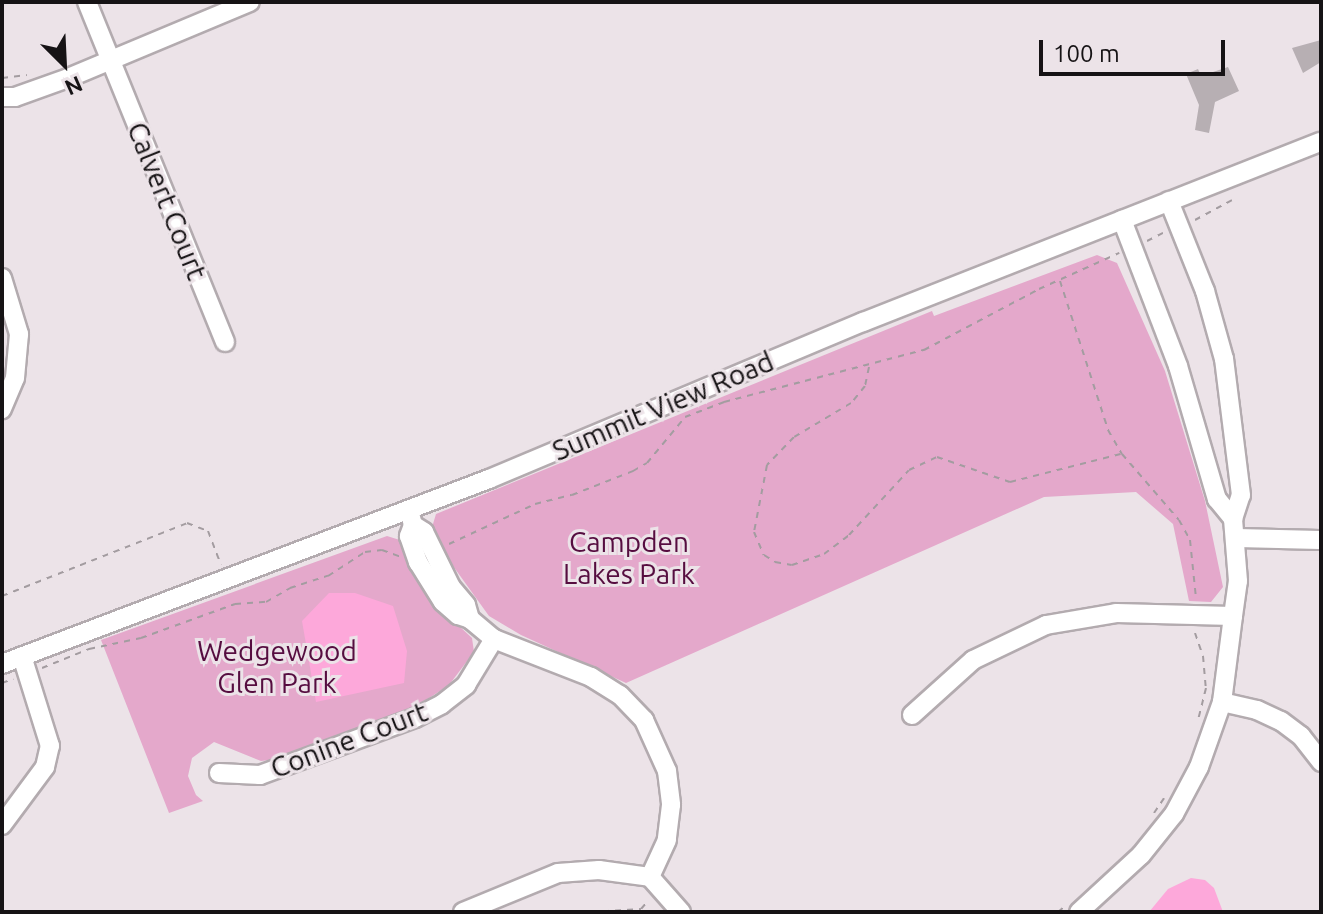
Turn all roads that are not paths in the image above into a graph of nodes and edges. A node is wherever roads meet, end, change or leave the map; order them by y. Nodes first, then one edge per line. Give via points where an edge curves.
1 (87, 2) edge
2 (250, 2) edge
3 (109, 61) junction
4 (2, 97) edge
5 (1321, 142) edge
6 (1169, 201) junction
7 (1122, 220) junction
8 (2, 278) edge
9 (225, 342) dead end
10 (2, 409) edge
11 (411, 517) junction
12 (1233, 519) junction
13 (1236, 538) junction
14 (1321, 540) edge
15 (1233, 616) junction
16 (494, 639) junction
17 (2, 664) edge
18 (26, 664) junction
19 (1222, 702) junction
20 (912, 715) dead end
21 (1321, 762) edge
22 (219, 773) dead end
23 (2, 825) edge
24 (655, 883) junction
25 (463, 912) edge
26 (681, 912) edge
27 (1079, 912) edge

1 - 3 street, Calvert Court
2 - 3 street
3 - 4 street via 15,97
3 - 9 street, Calvert Court
5 - 6 street, Summit View Road
6 - 7 street, Summit View Road
6 - 12 street via 1205,291 1224,359 1240,459 1241,495
7 - 11 street, Summit View Road via 863,322
7 - 12 street via 1178,366 1217,499
8 - 10 street via 19,334 15,378
11 - 16 street via 424,532 424,553 466,605 470,619
11 - 18 street, Summit View Road
12 - 13 street
13 - 14 street
13 - 15 street
15 - 19 street
15 - 20 street via 1116,613 1046,625 973,660
16 - 22 street, Conine Court via 466,685 415,718 260,775
16 - 24 street via 591,677 620,695 644,720 667,771 671,805
17 - 18 street, Summit View Road
18 - 23 street via 50,746 45,767
19 - 21 street via 1281,721
19 - 27 street via 1199,767 1174,814 1141,855
24 - 25 street via 599,870 558,873
24 - 26 street

